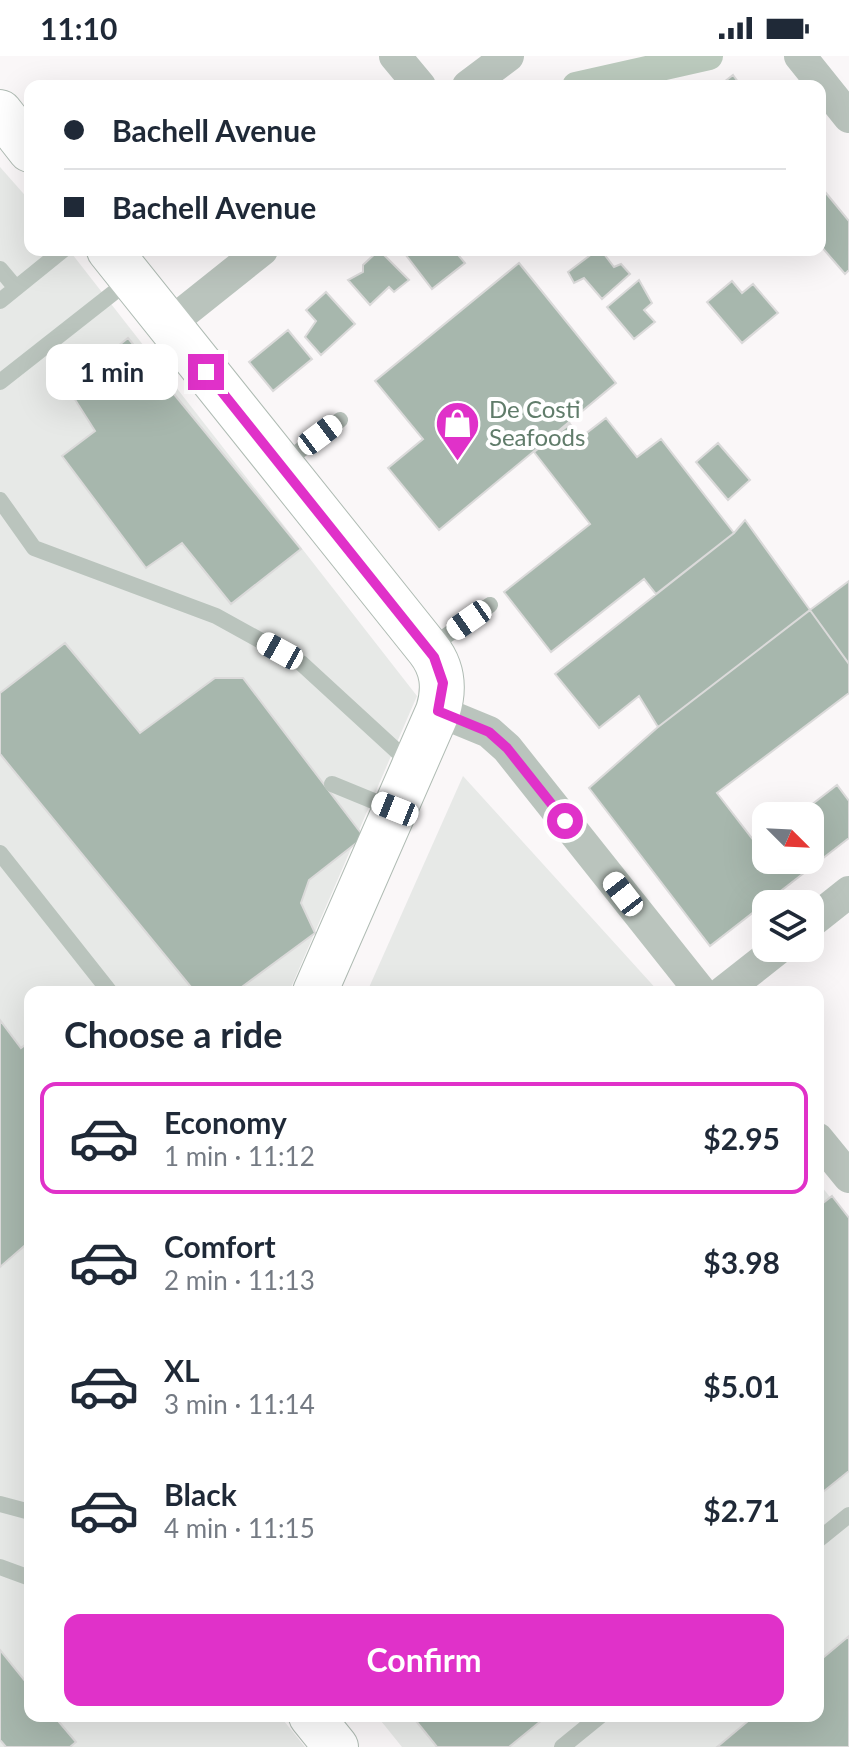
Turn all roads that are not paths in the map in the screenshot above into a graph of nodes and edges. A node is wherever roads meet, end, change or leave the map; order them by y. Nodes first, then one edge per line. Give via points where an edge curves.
1 (395, 56) edge
2 (508, 56) edge
3 (800, 56) edge
4 (415, 80) edge
5 (476, 80) edge
6 (815, 80) edge
7 (0, 112) edge
8 (24, 142) edge
9 (56, 256) edge
10 (254, 256) edge
11 (120, 264) edge
12 (0, 269) edge
13 (16, 288) junction
14 (0, 301) edge
15 (168, 325) junction
16 (0, 382) edge
17 (340, 420) dead end
18 (280, 465) junction
19 (0, 500) edge
20 (490, 605) dead end
21 (428, 649) junction
22 (438, 711) junction
23 (414, 766) junction
24 (332, 784) dead end
25 (395, 809) junction
26 (0, 853) edge
27 (849, 892) edge
28 (824, 912) edge
29 (761, 962) edge
30 (105, 986) edge
31 (318, 986) edge
32 (696, 986) edge
33 (731, 986) edge
34 (824, 1146) edge
35 (849, 1177) edge
36 (0, 1504) edge
37 (24, 1510) edge
38 (849, 1515) edge
39 (824, 1535) edge
40 (0, 1567) edge
41 (24, 1576) edge
42 (316, 1722) edge
43 (593, 1722) edge
44 (336, 1747) edge
45 (562, 1747) edge

1 - 4 street
2 - 5 street
3 - 6 street
7 - 8 main road
9 - 13 lane
10 - 15 street
11 - 15 main road
11 - 16 lane
12 - 13 lane
13 - 14 lane
15 - 18 main road
17 - 18 lane
18 - 21 main road
19 - 23 lane via 34,548 216,616 301,663
20 - 21 lane
21 - 22 main road via 443,683
22 - 23 main road
22 - 32 street via 489,732 507,748
23 - 25 main road
24 - 25 lane
25 - 31 main road
26 - 30 lane
27 - 28 street
29 - 33 street
34 - 35 street
36 - 37 lane
38 - 39 lane
40 - 41 lane
42 - 44 main road
43 - 45 lane

